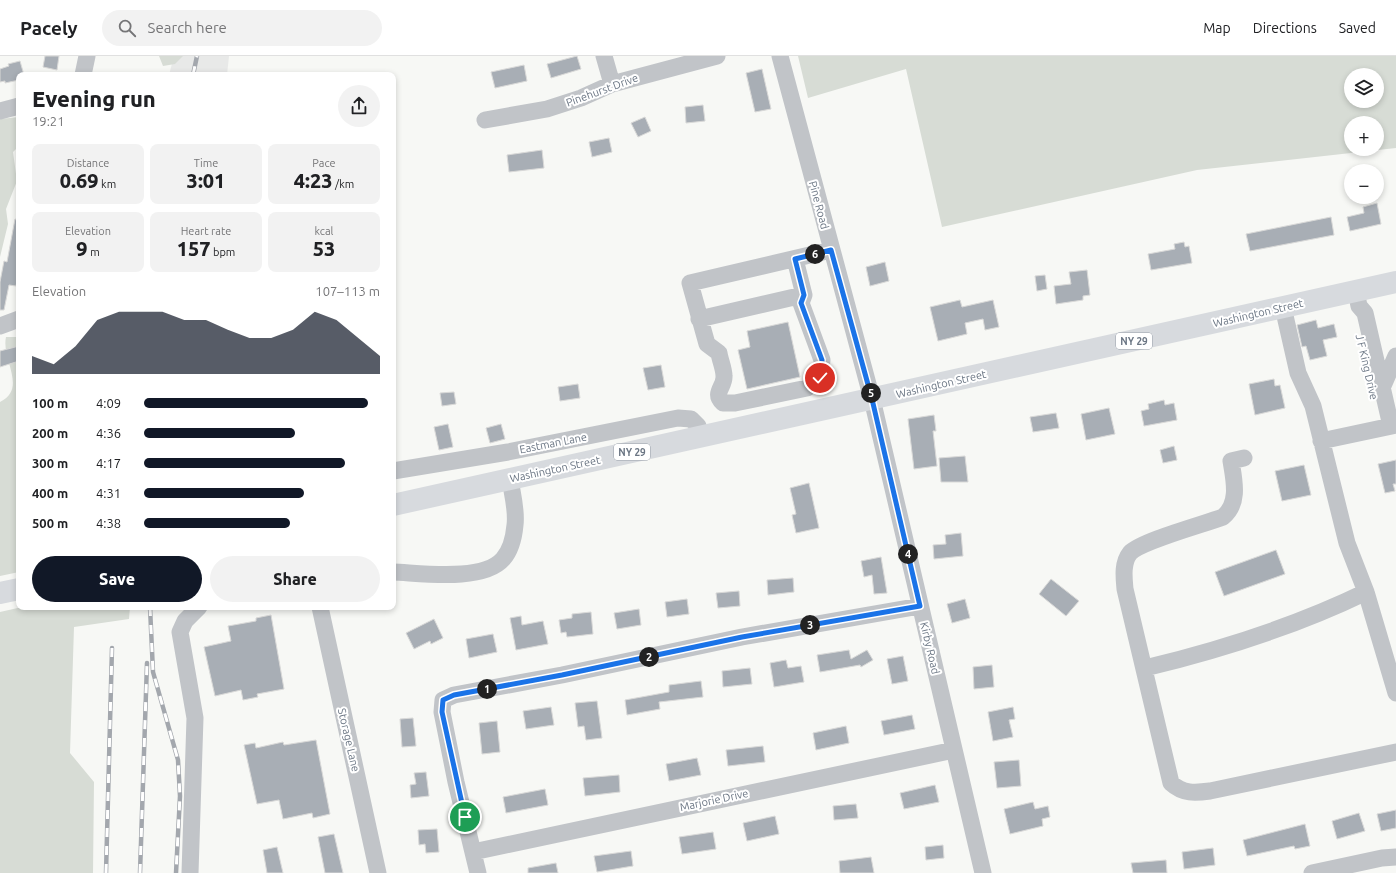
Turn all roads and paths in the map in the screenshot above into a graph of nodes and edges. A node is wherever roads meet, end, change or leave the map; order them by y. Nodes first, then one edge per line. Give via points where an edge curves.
1 (87, 56) edge
2 (604, 56) edge
3 (718, 56) edge
4 (780, 56) edge
5 (84, 72) edge
6 (612, 84) junction
7 (16, 107) edge
8 (0, 110) edge
9 (485, 120) dead end
10 (831, 250) junction
11 (795, 259) junction
12 (1396, 282) edge
13 (803, 294) junction
14 (1357, 299) junction
15 (1283, 307) junction
16 (699, 319) junction
17 (16, 320) edge
18 (0, 326) edge
19 (1396, 356) edge
20 (1382, 388) junction
21 (872, 399) junction
22 (1389, 427) edge
23 (700, 437) junction
24 (1321, 441) junction
25 (1244, 458) dead end
26 (396, 470) edge
27 (510, 479) junction
28 (396, 504) edge
29 (396, 572) edge
30 (16, 590) edge
31 (1366, 592) junction
32 (0, 593) edge
33 (920, 606) junction
34 (196, 610) edge
35 (321, 610) edge
36 (1145, 668) junction
37 (1396, 693) edge
38 (954, 750) junction
39 (1396, 752) edge
40 (473, 852) junction
41 (1396, 857) edge
42 (190, 873) edge
43 (378, 873) edge
44 (478, 873) edge
45 (983, 873) edge
46 (1312, 873) edge

1 - 5 street
2 - 6 street
3 - 6 street, Pinehurst Drive
4 - 10 street, Pine Road
6 - 9 street, Pinehurst Drive via 547,109
7 - 8 street
10 - 11 street
10 - 21 street, Pine Road
11 - 13 street
11 - 16 street via 690,283
12 - 14 highway, Washington Street / NY 29
13 - 16 street
13 - 16 street via 801,303 822,360 820,378 807,388 735,403 722,403 718,397 724,377 719,353 707,344
14 - 15 highway, Washington Street / NY 29
14 - 20 street, J F King Drive via 1365,313
14 - 22 street, J F King Drive via 1355,315
15 - 21 highway, Washington Street / NY 29
15 - 24 street via 1298,372 1313,406
17 - 18 street
19 - 20 street
20 - 22 street, J F King Drive
21 - 23 highway, Washington Street / NY 29
21 - 33 street, Kirby Road
22 - 24 street
23 - 26 street, Eastman Lane via 698,426 691,419 678,418 523,449
23 - 27 highway, Washington Street / NY 29
24 - 31 street via 1347,544
25 - 36 street via 1231,461 1234,495 1229,512 1223,517 1144,544 1130,553 1126,561 1123,575 1125,589
27 - 28 highway, Washington Street / NY 29
27 - 29 street via 515,523 512,544 503,559 490,569 475,572
30 - 32 highway
31 - 36 street via 1338,606 1244,640 1196,656
31 - 37 street
33 - 38 street, Kirby Road
33 - 40 street via 742,637 454,695 443,700 442,712
34 - 42 street via 185,621 180,632 195,718
35 - 43 street, Storage Lane
36 - 39 street via 1171,783 1178,789 1196,793 1210,792
38 - 40 street, Marjorie Drive
38 - 45 street, Kirby Road
40 - 44 street
41 - 46 street

